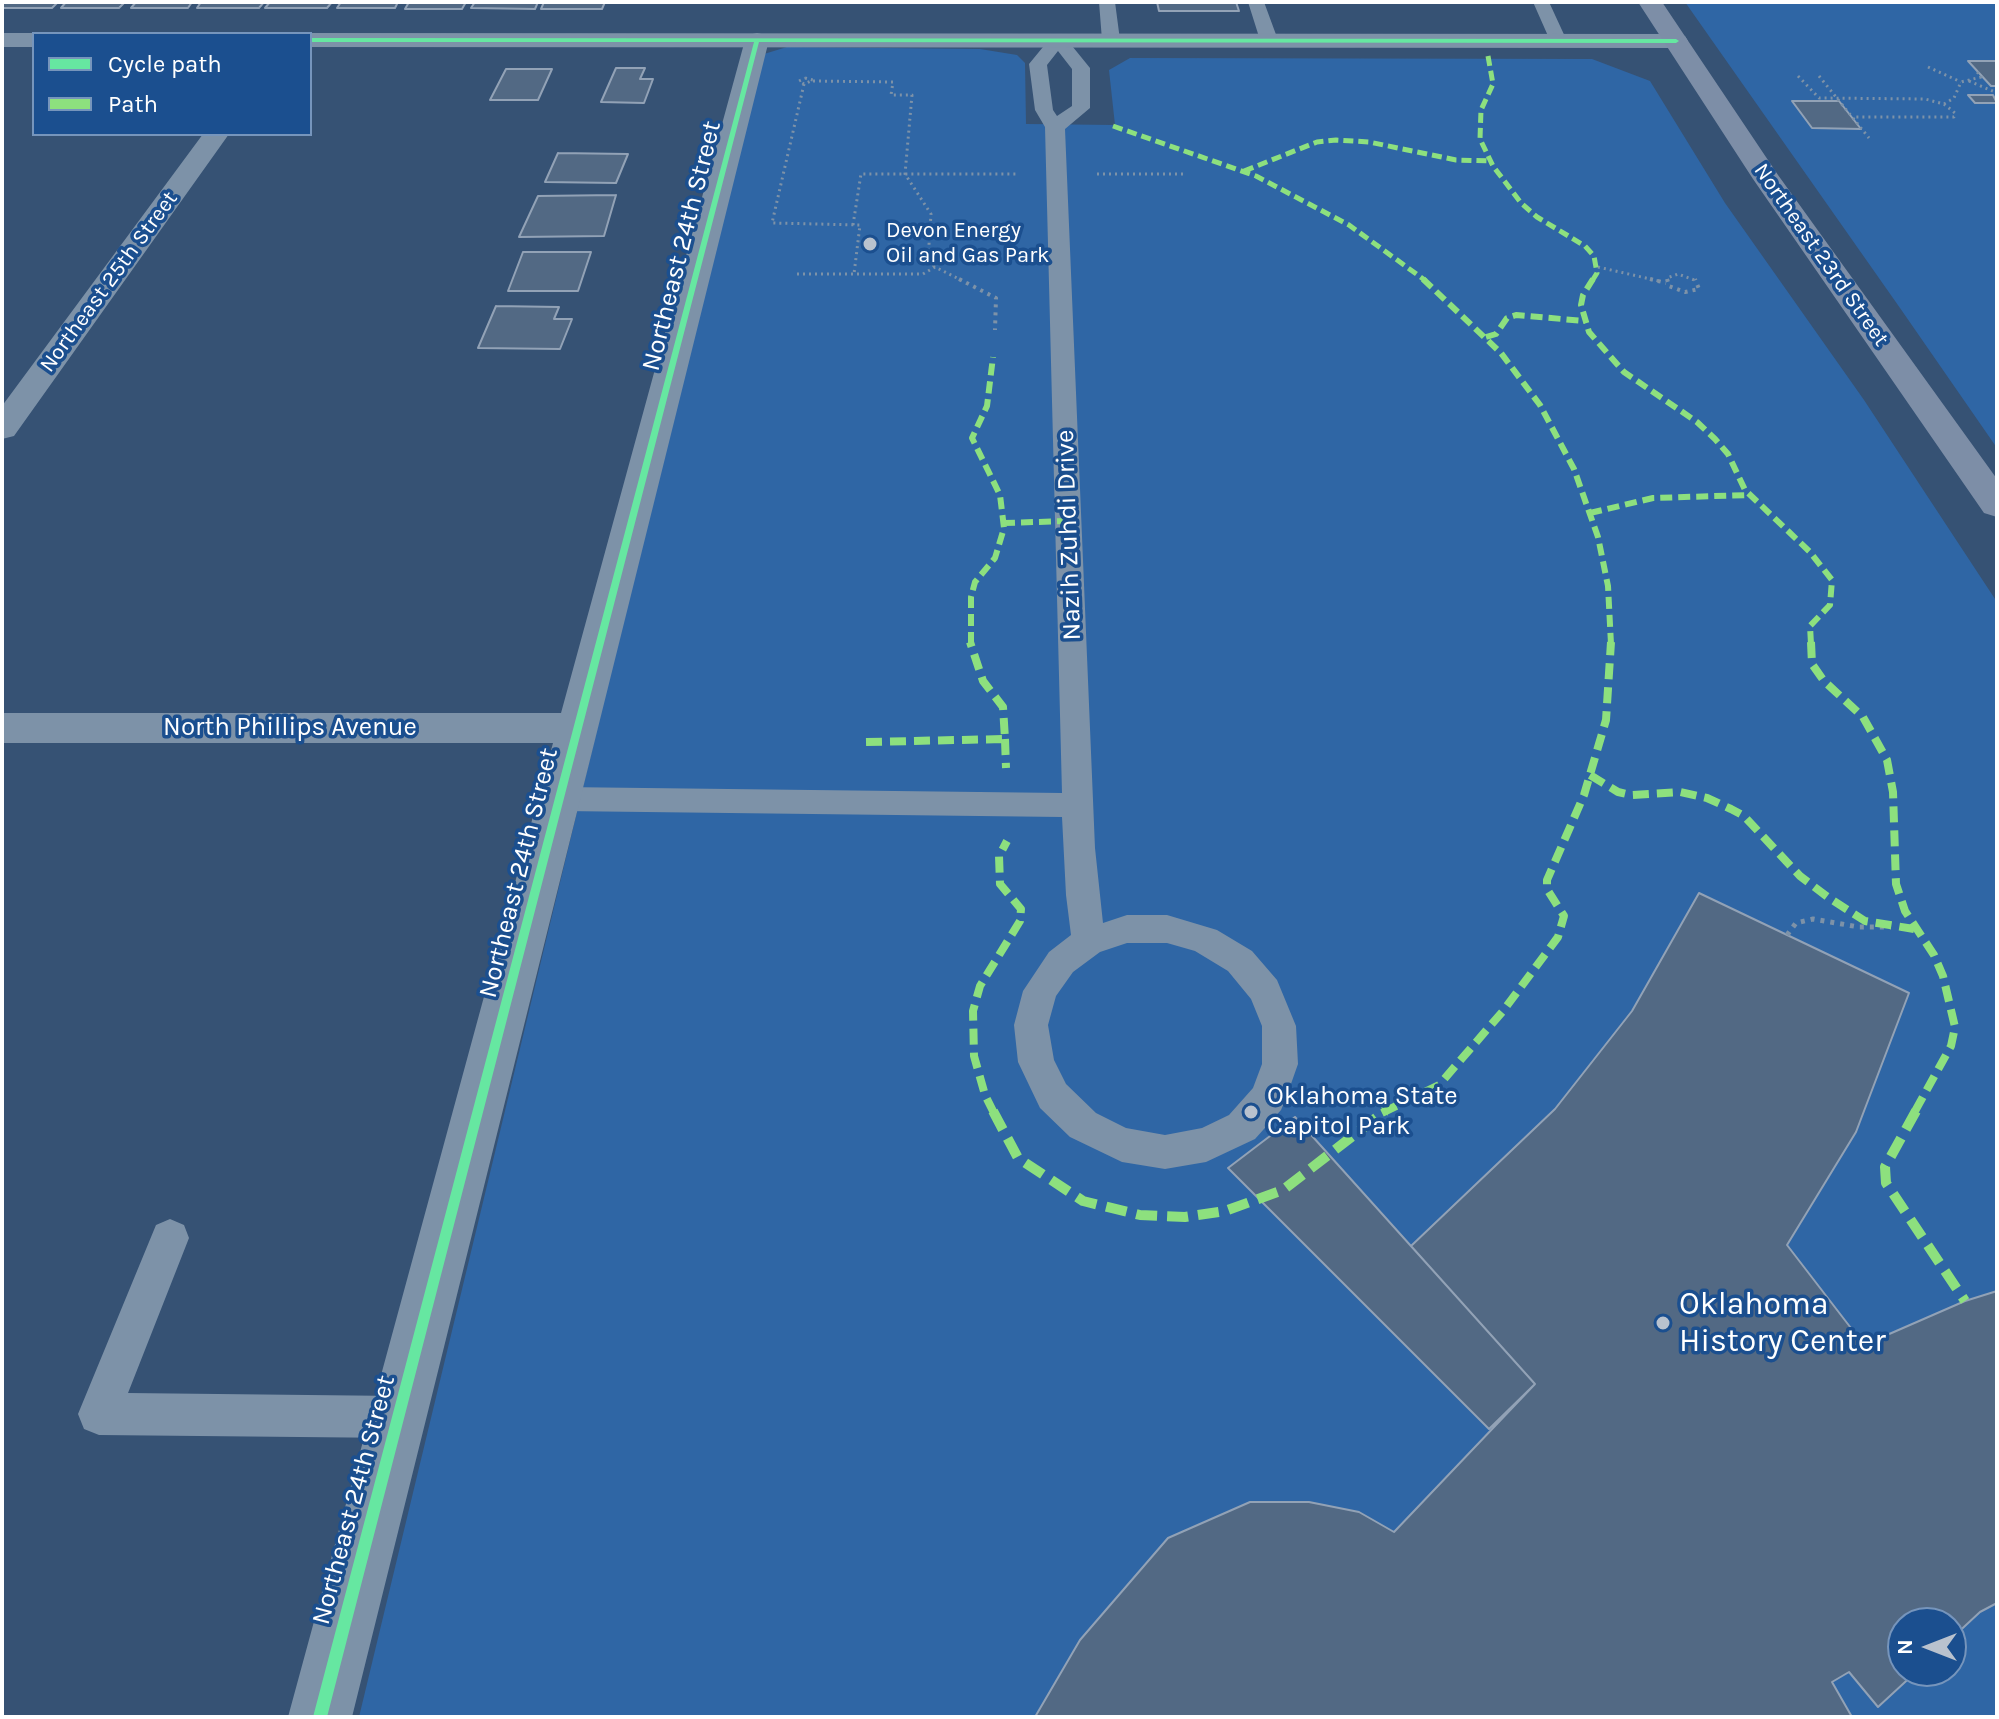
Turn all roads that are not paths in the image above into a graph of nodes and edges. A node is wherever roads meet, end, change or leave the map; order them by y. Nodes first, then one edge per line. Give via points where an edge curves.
1 (1107, 2) edge
2 (1256, 2) edge
3 (1541, 2) edge
4 (1650, 2) edge
5 (2, 40) edge
6 (32, 40) edge
7 (312, 40) edge
8 (757, 40) junction
9 (1058, 40) junction
10 (1111, 40) junction
11 (1269, 40) junction
12 (1558, 41) junction
13 (1676, 41) junction
14 (1055, 127) junction
15 (215, 136) edge
16 (2, 429) edge
17 (1997, 505) edge
18 (2, 728) edge
19 (579, 728) junction
20 (562, 799) junction
21 (1078, 805) junction
22 (1089, 941) junction
23 (170, 1238) dead end
24 (399, 1417) junction
25 (320, 1717) edge

1 - 10 lane
2 - 11 lane
3 - 12 lane
4 - 13 main road, Northeast 23rd Street
5 - 6 street
7 - 8 street
8 - 9 street
8 - 19 street, Northeast 24th Street
9 - 10 street
9 - 14 lane, Nazih Zuhdi Drive via 1038,64 1044,110
9 - 14 lane via 1081,68 1081,108
10 - 11 street
11 - 12 street
12 - 13 street
13 - 17 main road, Northeast 23rd Street
14 - 21 lane, Nazih Zuhdi Drive
15 - 16 street, Northeast 25th Street
18 - 19 street, North Phillips Avenue
19 - 20 street, Northeast 24th Street
20 - 21 lane
20 - 24 street, Northeast 24th Street
21 - 22 lane, Nazih Zuhdi Drive
22 - 22 lane via 1061,962 1040,991 1031,1025 1036,1062 1053,1096 1083,1125 1122,1145 1165,1152 1206,1145 1242,1127 1268,1098 1280,1064 1279,1026 1265,991 1240,961 1205,940 1167,929 1127,929
23 - 24 lane via 99,1414
24 - 25 street, Northeast 24th Street

